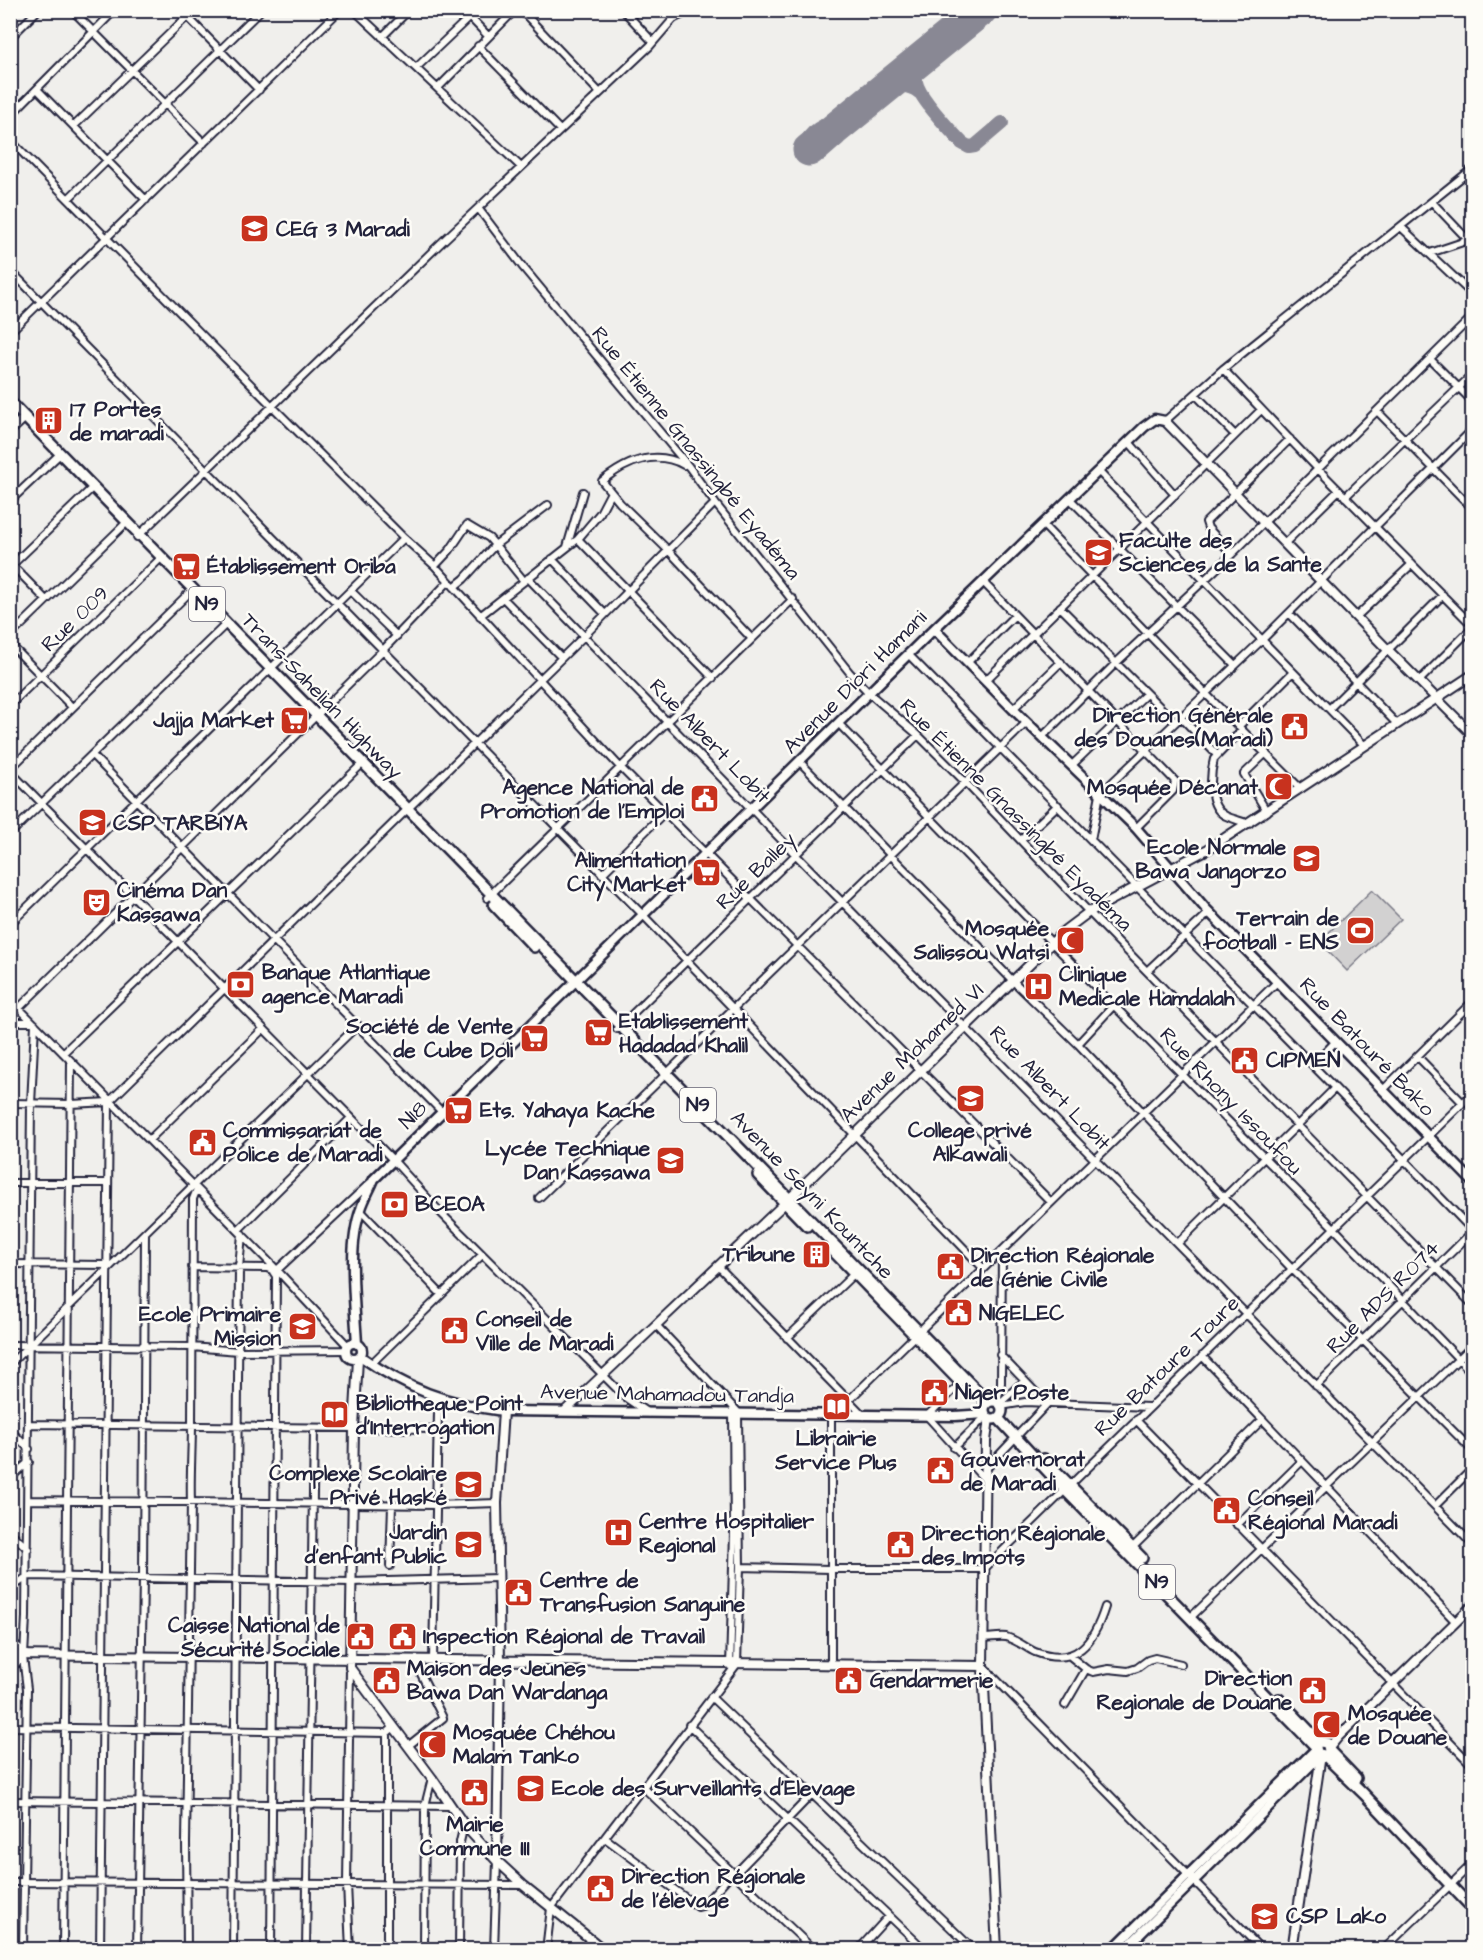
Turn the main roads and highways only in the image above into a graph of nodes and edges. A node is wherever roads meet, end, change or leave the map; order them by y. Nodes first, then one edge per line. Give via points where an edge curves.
1 (10, 402) edge
2 (10, 410) edge
3 (23, 419) junction
4 (1165, 421) road end
5 (59, 455) junction
6 (139, 536) junction
7 (161, 558) junction
8 (934, 629) junction
9 (270, 671) junction
10 (405, 809) joint
11 (573, 982) junction
12 (1473, 1181) edge
13 (350, 1347) junction
14 (359, 1358) junction
15 (993, 1410) junction
16 (1067, 1487) junction
17 (1193, 1616) junction
18 (1323, 1749) junction
19 (1452, 1883) junction
20 (1473, 1899) edge
21 (1473, 1908) edge
22 (1130, 1938) junction
23 (1112, 1950) edge
24 (1124, 1950) edge

1 - 3 highway, Trans-Sahelian Highway / N9
2 - 3 highway, Trans-Sahelian Highway / N9
3 - 5 highway, Trans-Sahelian Highway / N9
4 - 8 main road, Avenue Diori Hamani via 1150,422
5 - 6 highway, Trans-Sahelian Highway / N9
5 - 6 highway, Trans-Sahelian Highway / N9
6 - 7 highway, Trans-Sahelian Highway / N9
7 - 9 highway, Trans-Sahelian Highway / N9
7 - 9 highway, Trans-Sahelian Highway / N9 via 223,627
8 - 11 main road, Avenue Diori Hamani
8 - 12 main road, Rue Batouré Bako via 1136,828 1210,912
9 - 10 highway, Trans-Sahelian Highway / N9
10 - 11 highway, Avenue Seyni Kountche / N9
11 - 13 main road, N18 via 374,1179 357,1226
11 - 15 highway, Avenue Seyni Kountche / N9
13 - 14 main road, Avenue Mahamadou Tandja via 349,1358
13 - 14 main road, N18 via 362,1349
14 - 15 main road, Avenue Mahamadou Tandja via 431,1395 503,1411 955,1416
15 - 16 highway, Avenue Seyni Kountche / N9
16 - 17 highway, Avenue Seyni Kountche / N9
16 - 17 highway, Avenue Seyni Kountche / N9 via 1132,1548
17 - 18 highway, Avenue Seyni Kountche / N9
18 - 19 highway, Avenue Seyni Kountche / N9
18 - 22 main road
19 - 20 highway, Avenue Seyni Kountche / N9
19 - 21 highway, Avenue Seyni Kountche / N9
22 - 23 main road
22 - 24 main road

